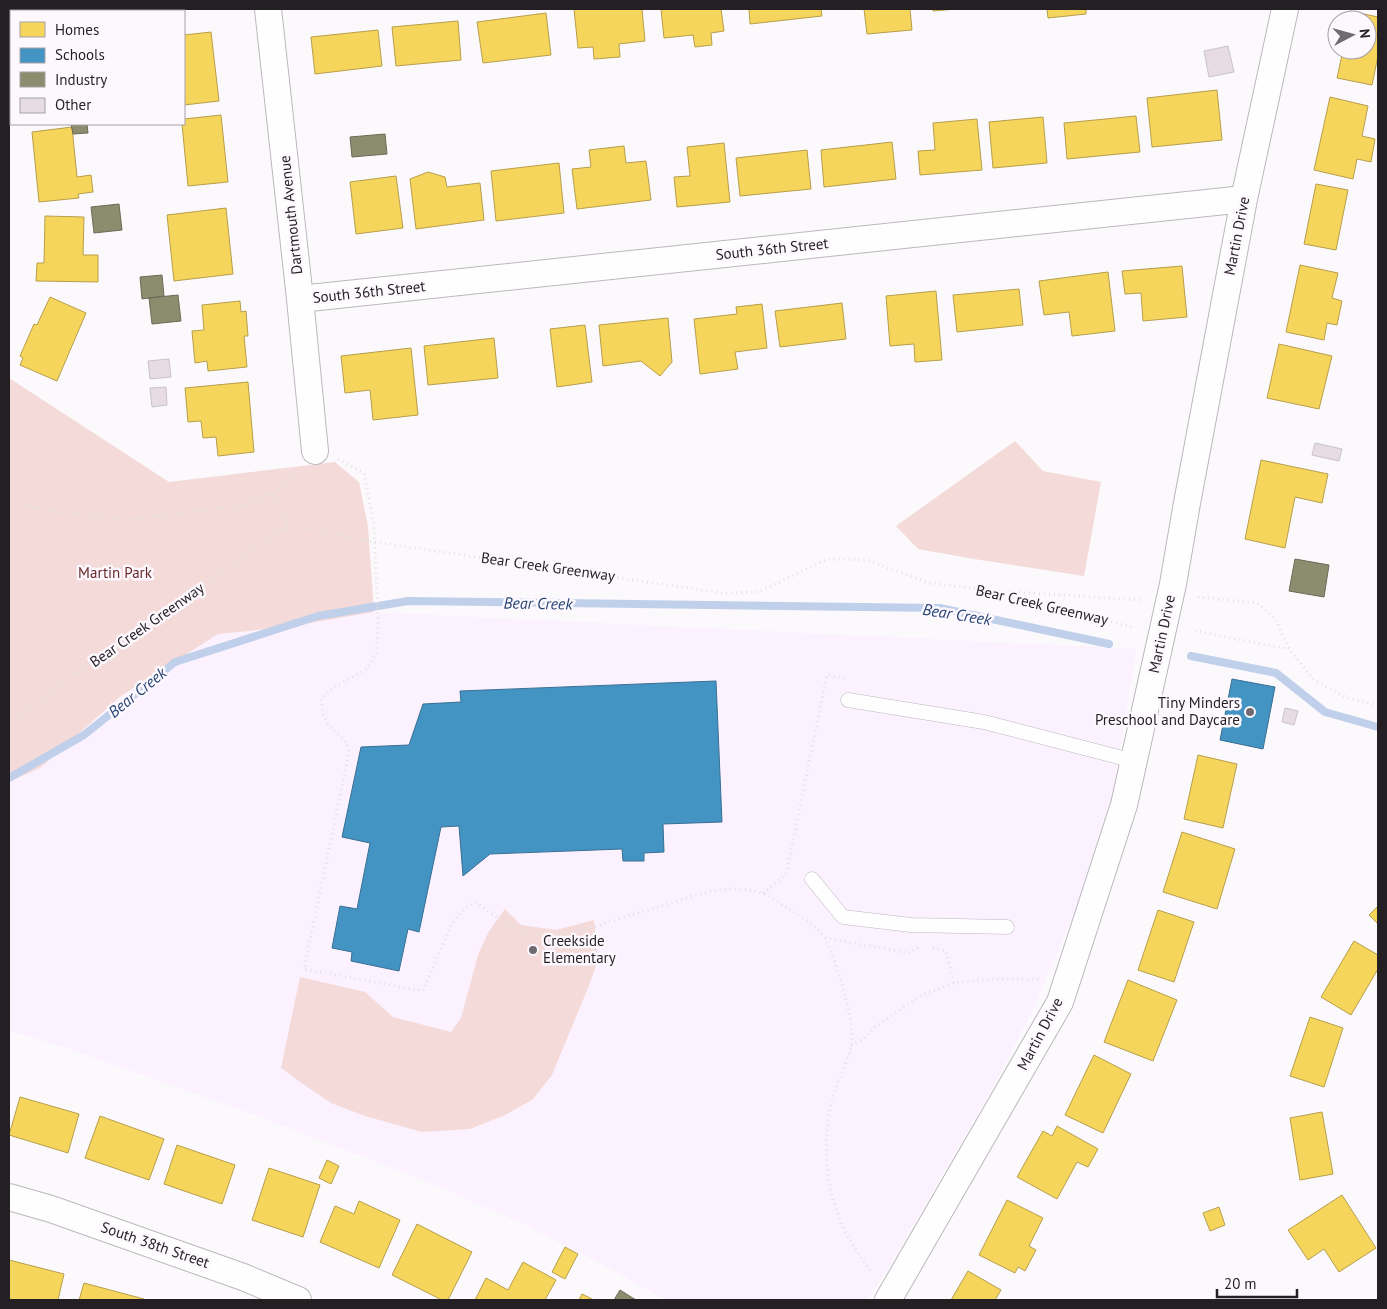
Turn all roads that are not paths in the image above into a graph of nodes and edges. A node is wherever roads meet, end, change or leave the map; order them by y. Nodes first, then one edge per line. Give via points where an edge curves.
1 (268, 9) edge
2 (1285, 9) edge
3 (1244, 199) junction
4 (300, 299) junction
5 (315, 451) road end
6 (848, 700) dead end
7 (1134, 762) junction
8 (812, 878) dead end
9 (1007, 927) dead end
10 (9, 1197) edge
11 (890, 1297) edge
12 (298, 1300) edge

1 - 4 street, Dartmouth Avenue
2 - 3 street, Martin Drive
3 - 4 street, South 36th Street
3 - 7 street, Martin Drive via 1173,584
4 - 5 street, Dartmouth Avenue
6 - 7 lane via 984,722
7 - 11 street, Martin Drive via 1124,805 1060,1002
8 - 9 lane via 843,917 910,925
10 - 12 street, South 38th Street via 243,1276

